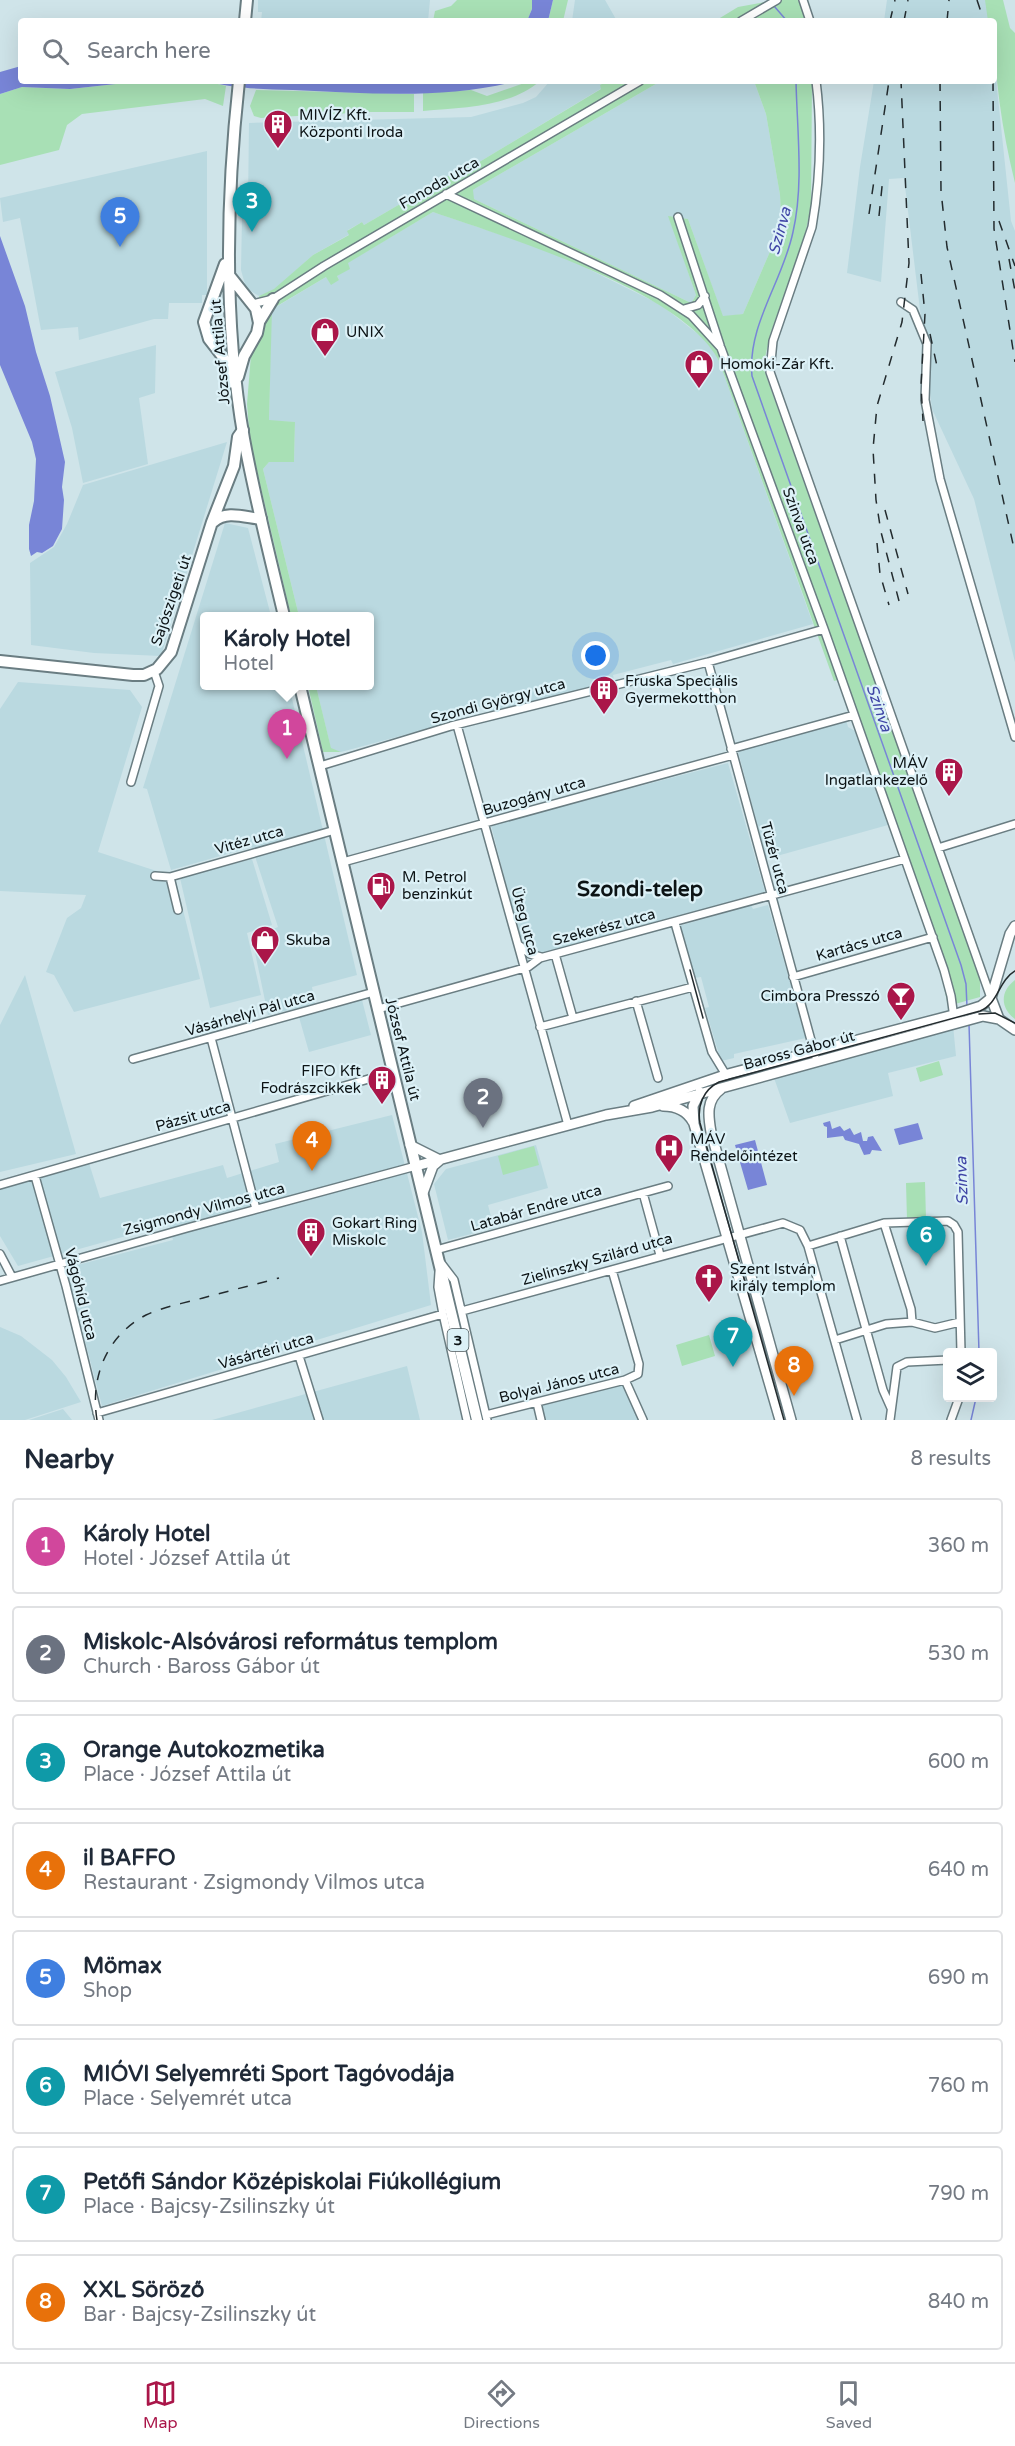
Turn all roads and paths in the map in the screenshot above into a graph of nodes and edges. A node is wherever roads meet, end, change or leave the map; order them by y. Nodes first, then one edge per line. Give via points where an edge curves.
1 (247, 0) edge
2 (777, 0) edge
3 (803, 0) edge
4 (245, 18) edge
5 (746, 18) edge
6 (809, 18) edge
7 (239, 84) edge
8 (635, 84) edge
9 (816, 84) edge
10 (446, 194) junction
11 (678, 217) dead end
12 (228, 255) junction
13 (229, 274) junction
14 (229, 295) junction
15 (705, 296) junction
16 (273, 299) junction
17 (901, 302) dead end
18 (251, 303) junction
19 (210, 305) junction
20 (684, 309) junction
21 (259, 322) junction
22 (251, 344) junction
23 (721, 348) junction
24 (218, 349) junction
25 (233, 350) junction
26 (237, 388) junction
27 (243, 430) junction
28 (224, 495) junction
29 (232, 514) junction
30 (261, 519) junction
31 (212, 522) junction
32 (283, 612) edge
33 (824, 629) junction
34 (0, 661) edge
35 (708, 662) junction
36 (154, 672) junction
37 (301, 690) edge
38 (854, 715) junction
39 (457, 725) junction
40 (1015, 737) edge
41 (732, 752) junction
42 (320, 766) junction
43 (130, 782) dead end
44 (484, 824) junction
45 (1015, 824) edge
46 (335, 830) junction
47 (938, 848) junction
48 (905, 859) junction
49 (343, 862) junction
50 (155, 876) dead end
51 (170, 877) junction
52 (771, 897) junction
53 (178, 910) dead end
54 (675, 923) junction
55 (1015, 926) edge
56 (516, 938) junction
57 (933, 938) junction
58 (552, 955) junction
59 (524, 969) junction
60 (793, 977) junction
61 (693, 987) junction
62 (374, 992) junction
63 (991, 998) junction
64 (636, 1001) junction
65 (378, 1009) junction
66 (982, 1011) junction
67 (573, 1018) junction
68 (954, 1019) junction
69 (999, 1019) junction
70 (540, 1027) junction
71 (1015, 1030) edge
72 (211, 1038) junction
73 (815, 1056) junction
74 (133, 1059) dead end
75 (393, 1072) junction
76 (726, 1075) junction
77 (658, 1078) dead end
78 (715, 1078) junction
79 (726, 1086) junction
80 (669, 1094) junction
81 (693, 1097) junction
82 (654, 1106) junction
83 (606, 1115) junction
84 (233, 1118) junction
85 (694, 1124) junction
86 (568, 1125) junction
87 (711, 1132) junction
88 (410, 1145) junction
89 (440, 1160) junction
90 (416, 1166) junction
91 (35, 1176) junction
92 (0, 1185) edge
93 (668, 1186) dead end
94 (643, 1192) junction
95 (423, 1193) junction
96 (256, 1209) junction
97 (884, 1223) junction
98 (740, 1234) junction
99 (840, 1236) junction
100 (726, 1239) junction
101 (808, 1246) junction
102 (0, 1254) edge
103 (438, 1256) junction
104 (660, 1256) junction
105 (60, 1263) junction
106 (612, 1270) junction
107 (12, 1277) junction
108 (0, 1281) edge
109 (462, 1311) junction
110 (443, 1314) junction
111 (912, 1322) junction
112 (960, 1322) junction
113 (866, 1330) junction
114 (835, 1340) junction
115 (962, 1348) edge
116 (299, 1356) junction
117 (943, 1360) edge
118 (625, 1380) junction
119 (958, 1402) edge
120 (537, 1403) junction
121 (891, 1408) junction
122 (98, 1416) edge
123 (483, 1418) edge
124 (319, 1420) edge
125 (467, 1420) edge
126 (541, 1420) edge
127 (643, 1420) edge
128 (780, 1420) edge
129 (791, 1420) edge
130 (857, 1420) edge
131 (890, 1420) edge
132 (951, 1420) edge

1 - 4 main road
2 - 5 street
3 - 6 street
7 - 12 main road, József Attila út
8 - 10 street, Fonoda utca
9 - 47 street, Szinva utca via 819,118 815,209 773,341 772,379
10 - 16 street, Fonoda utca
10 - 20 street, Szinva utca
11 - 15 street
12 - 13 main road, József Attila út
12 - 19 main road
13 - 14 main road, József Attila út
13 - 18 main road
14 - 18 main road
14 - 19 main road
14 - 25 main road, József Attila út
15 - 20 street via 698,305
15 - 23 street
16 - 18 street, Fonoda utca
16 - 21 main road
17 - 40 street via 913,310 927,344 925,400 937,470
18 - 21 main road
19 - 24 main road via 205,328
20 - 23 street, Szinva utca
21 - 22 main road
22 - 25 main road
22 - 26 main road via 244,356
23 - 33 street, Szinva utca
24 - 25 main road
24 - 26 main road
25 - 26 main road, József Attila út
26 - 27 main road, József Attila út
27 - 28 main road, Sajószigeti út
27 - 30 main road, József Attila út
28 - 29 main road
28 - 31 main road, Sajószigeti út
29 - 30 main road
29 - 31 main road
30 - 32 main road, József Attila út
31 - 36 main road, Sajószigeti út via 174,645
33 - 35 street, Szondi György utca
33 - 38 street, Szinva utca
34 - 36 main road via 133,675
35 - 39 street, Szondi György utca
35 - 41 street, Tüzér utca
36 - 43 street via 159,686
37 - 42 main road, József Attila út / 3
38 - 41 street, Buzogány utca
38 - 48 street, Szinva utca
39 - 42 street, Szondi György utca
39 - 44 street, Üteg utca
41 - 44 street, Buzogány utca
41 - 52 street, Tüzér utca
42 - 46 main road, József Attila út / 3
44 - 49 street, Buzogány utca
44 - 56 street, Üteg utca
45 - 47 street
46 - 49 main road, József Attila út / 3
46 - 51 street, Vitéz utca
47 - 63 street, Szinva utca
48 - 52 street, Szekerész utca
48 - 57 street, Szinva utca
49 - 62 main road, József Attila út / 3
50 - 51 street, Vitéz utca
51 - 53 street
52 - 54 street, Szekerész utca
52 - 60 street, Tüzér utca
54 - 58 street, Szekerész utca
54 - 61 street
55 - 63 street
56 - 58 street, Szekerész utca via 527,953
56 - 59 street, Üteg utca
57 - 60 street, Kartács utca
57 - 68 street, Szinva utca
58 - 59 street, Szekerész utca
58 - 67 street
59 - 65 street, Szekerész utca
59 - 70 street, Üteg utca
60 - 73 street, Tüzér utca
61 - 64 street
61 - 76 street via 714,1057
62 - 65 main road, József Attila út / 3
62 - 72 street, Vásárhelyi Pál utca
63 - 66 street, Baross Gábor út
63 - 69 street
64 - 67 street
64 - 77 street
65 - 75 main road, József Attila út / 3
66 - 68 street, Baross Gábor út
66 - 69 street, Baross Gábor út
67 - 70 street
68 - 73 street, Baross Gábor út
69 - 71 street
70 - 86 street, Üteg utca
72 - 74 street, Vásárhelyi Pál utca
72 - 84 street
73 - 76 street, Baross Gábor út
73 - 79 street, Baross Gábor út
75 - 84 street, Pázsit utca
75 - 88 main road, József Attila út / 3
76 - 78 street, Baross Gábor út
78 - 80 street, Baross Gábor út
78 - 81 street
79 - 81 street, Baross Gábor út
79 - 87 street via 710,1102
80 - 81 street
80 - 83 street, Baross Gábor út
81 - 82 street, Baross Gábor út
81 - 85 street
81 - 87 street
82 - 83 street, Baross Gábor út
82 - 85 street via 678,1108
83 - 86 street, Baross Gábor út
84 - 91 street, Pázsit utca
84 - 96 street
85 - 100 street
86 - 89 street, Baross Gábor út
87 - 98 street
88 - 89 street
88 - 90 main road, József Attila út / 3
89 - 90 street, Baross Gábor út
89 - 95 street via 433,1166
90 - 95 main road, József Attila út / 3
90 - 96 street, Zsigmondy Vilmos utca
91 - 92 street, Pázsit utca
91 - 105 street, Vágóhíd utca
93 - 94 street, Latabár Endre utca
94 - 103 street, Latabár Endre utca
94 - 104 street
95 - 103 main road, József Attila út / 3
96 - 105 street, Zsigmondy Vilmos utca
97 - 99 street
97 - 111 street
97 - 112 street via 948,1221 954,1225 958,1232
98 - 100 street, Zielinszky Szilárd utca
98 - 101 street, Zielinszky Szilárd utca via 783,1223 800,1230
98 - 129 street
99 - 101 street
99 - 113 street
100 - 104 street, Zielinszky Szilárd utca
100 - 128 street
101 - 114 street
102 - 107 street
103 - 109 street via 454,1280
103 - 110 street
103 - 123 main road, József Attila út / 3
104 - 106 street, Zielinszky Szilárd utca
105 - 107 street, Zsigmondy Vilmos utca
105 - 122 street, Vágóhíd utca
106 - 109 street, Zielinszky Szilárd utca
106 - 118 street, Bolyai János utca via 639,1364 638,1374
107 - 108 street, Zsigmondy Vilmos utca
109 - 123 street
110 - 116 street, Vásártéri utca
110 - 125 street
111 - 112 street via 935,1328
111 - 113 street
112 - 115 street
113 - 114 street
113 - 121 street
114 - 130 street
116 - 122 street, Vásártéri utca
116 - 124 street
117 - 121 street via 908,1362 897,1367
118 - 120 street, Bolyai János utca
118 - 127 street
119 - 132 street
120 - 123 street, Bolyai János utca
120 - 126 street
121 - 131 street

